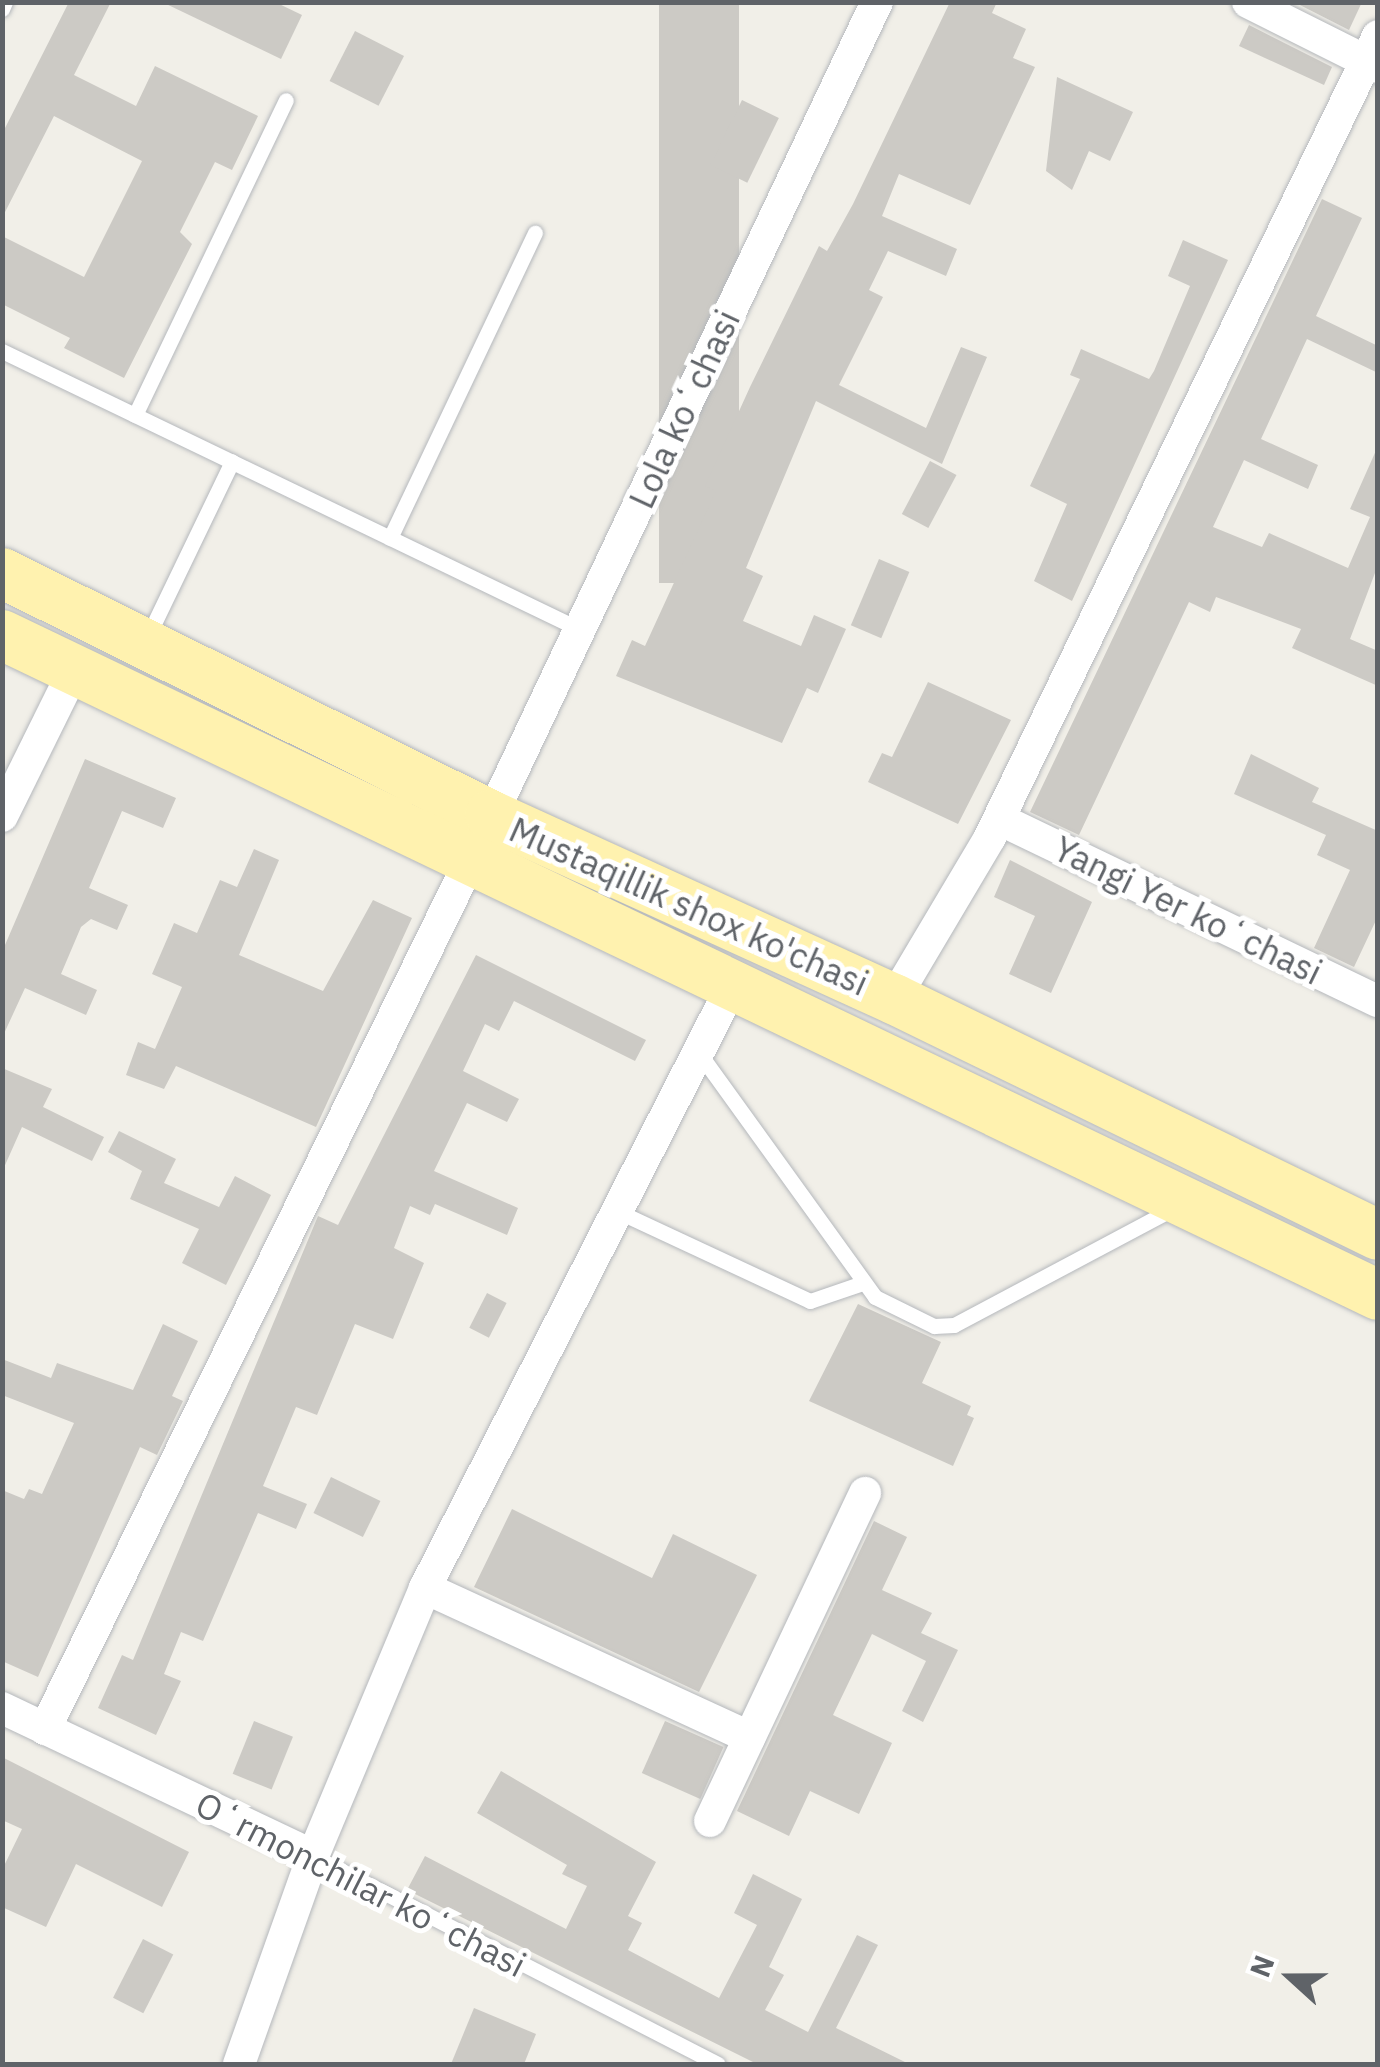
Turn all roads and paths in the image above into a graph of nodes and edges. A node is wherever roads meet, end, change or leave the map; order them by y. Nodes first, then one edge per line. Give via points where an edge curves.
1 (877, 2) edge
2 (1248, 2) edge
3 (1373, 54) edge
4 (286, 100) dead end
5 (536, 233) dead end
6 (2, 351) edge
7 (135, 415) junction
8 (232, 462) junction
9 (390, 538) junction
10 (2, 572) edge
11 (579, 629) junction
12 (2, 635) edge
13 (145, 642) junction
14 (74, 670) junction
15 (490, 815) junction
16 (2, 816) edge
17 (999, 819) junction
18 (469, 862) junction
19 (734, 982) junction
20 (1376, 997) edge
21 (894, 999) junction
22 (702, 1057) junction
23 (1186, 1202) junction
24 (617, 1211) junction
25 (1378, 1235) edge
26 (864, 1283) junction
27 (1378, 1295) edge
28 (864, 1493) dead end
29 (425, 1588) junction
30 (2, 1708) edge
31 (44, 1729) junction
32 (749, 1738) junction
33 (710, 1822) dead end
34 (312, 1856) junction
35 (239, 2064) edge
36 (718, 2064) edge

1 - 11 street, Lola koʻchasi
2 - 3 street
3 - 17 street
4 - 7 lane
5 - 9 lane
6 - 7 lane
7 - 8 lane
8 - 9 lane
8 - 13 lane
9 - 11 lane
10 - 13 main road, Mustaqillik shox ko'chasi
11 - 15 street, Lola koʻchasi
12 - 14 main road, Mustaqillik shox ko'chasi
13 - 15 main road, Mustaqillik shox ko'chasi
14 - 16 street
14 - 18 main road, Mustaqillik shox ko'chasi
15 - 18 street, Lola koʻchasi
15 - 21 main road, Mustaqillik shox ko'chasi
17 - 20 street, Yangi Yer koʻchasi
17 - 21 street
18 - 19 main road, Mustaqillik shox ko'chasi
18 - 31 street, Lola koʻchasi
19 - 22 street
19 - 23 main road, Mustaqillik shox ko'chasi
21 - 25 main road, Mustaqillik shox ko'chasi
22 - 24 street
22 - 26 lane
23 - 26 lane via 954,1326 934,1326 875,1297
23 - 27 main road, Mustaqillik shox ko'chasi
24 - 26 lane via 810,1301
24 - 29 street
28 - 32 street
29 - 32 street
29 - 34 street
30 - 31 street, Oʻrmonchilar koʻchasi
31 - 34 street, Oʻrmonchilar koʻchasi
32 - 33 street
34 - 35 street
34 - 36 lane, Oʻrmonchilar koʻchasi

